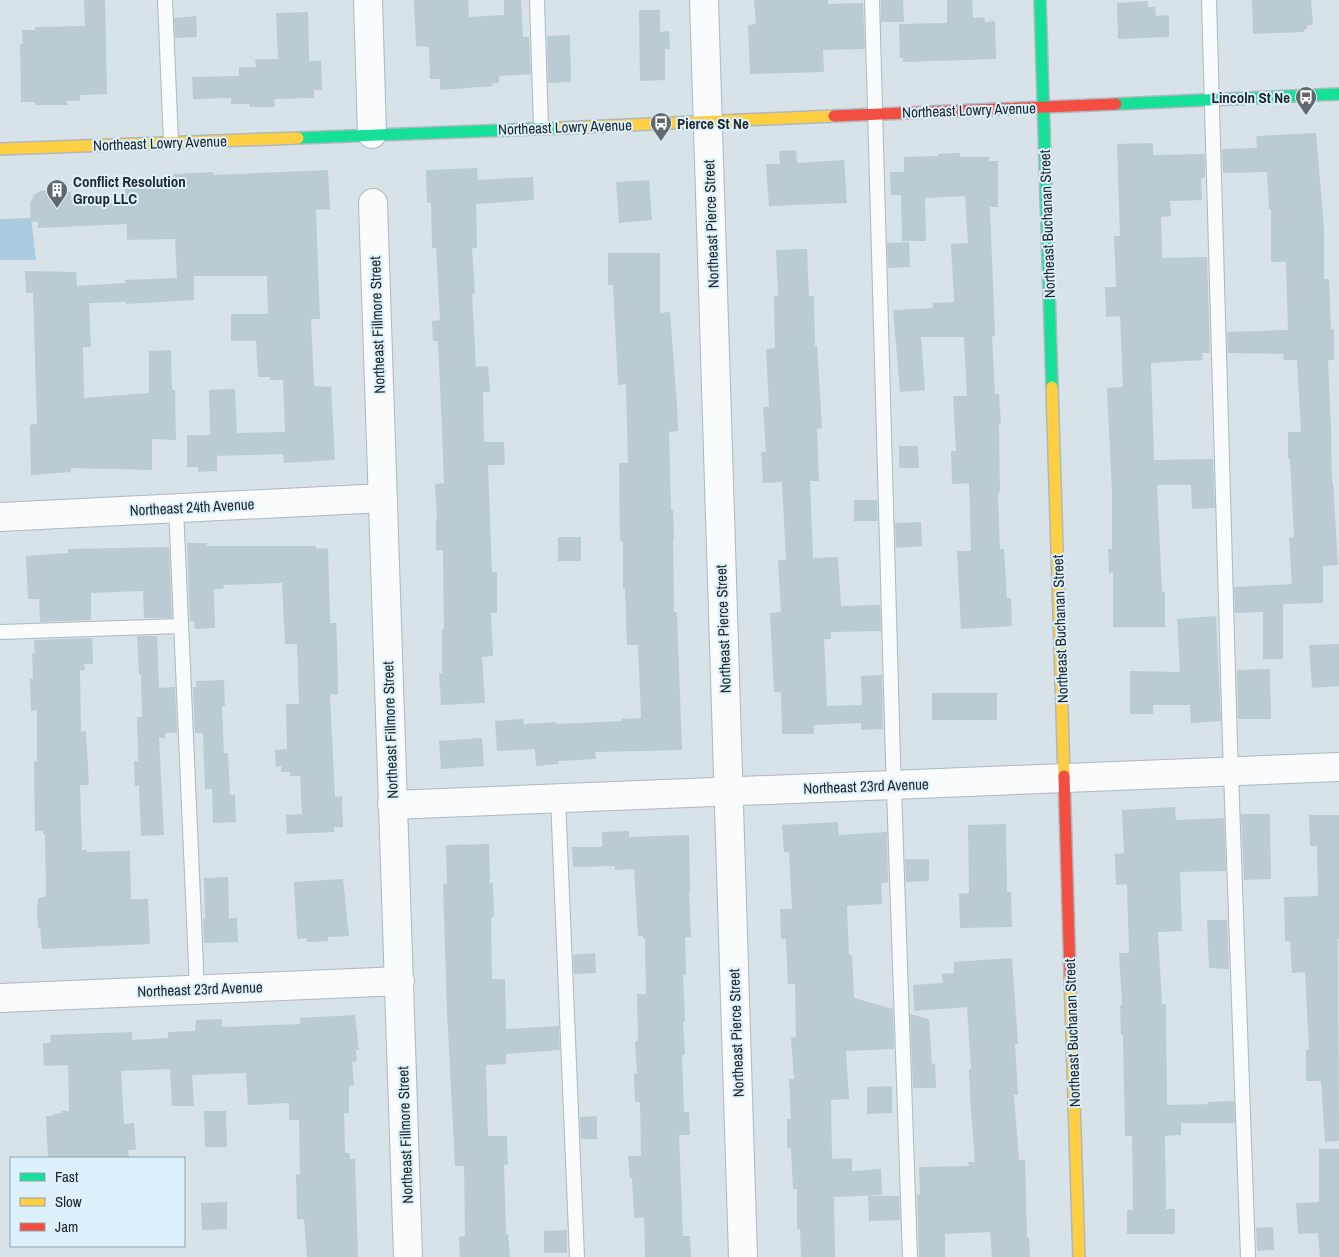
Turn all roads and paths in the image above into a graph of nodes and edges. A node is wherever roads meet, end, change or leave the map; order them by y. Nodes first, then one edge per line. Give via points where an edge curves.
1 (165, 0) edge
2 (368, 0) edge
3 (537, 0) edge
4 (704, 0) edge
5 (872, 0) edge
6 (1040, 0) edge
7 (1209, 0) edge
8 (1339, 94) edge
9 (1211, 100) junction
10 (1044, 107) junction
11 (875, 114) junction
12 (707, 122) junction
13 (541, 128) junction
14 (372, 134) junction
15 (171, 142) junction
16 (0, 149) edge
17 (373, 203) dead end
18 (383, 498) junction
19 (176, 508) junction
20 (0, 517) edge
21 (181, 626) junction
22 (0, 632) edge
23 (1339, 767) edge
24 (1231, 772) junction
25 (1064, 778) junction
26 (894, 784) junction
27 (728, 791) junction
28 (558, 798) junction
29 (392, 805) junction
30 (400, 981) junction
31 (196, 989) junction
32 (0, 998) edge
33 (408, 1257) edge
34 (577, 1257) edge
35 (743, 1257) edge
36 (910, 1257) edge
37 (1080, 1257) edge
38 (1248, 1257) edge

1 - 15 lane
2 - 14 street
3 - 13 lane
4 - 12 street, Northeast Pierce Street
5 - 11 lane
6 - 10 main road, Northeast Buchanan Street
7 - 9 lane
8 - 9 main road, Northeast Lowry Avenue
9 - 10 main road, Northeast Lowry Avenue
9 - 24 lane
10 - 11 main road, Northeast Lowry Avenue
10 - 25 main road, Northeast Buchanan Street
11 - 12 main road, Northeast Lowry Avenue
11 - 26 lane
12 - 13 main road, Northeast Lowry Avenue
12 - 27 street, Northeast Pierce Street
13 - 14 main road, Northeast Lowry Avenue
14 - 15 main road, Northeast Lowry Avenue
15 - 16 main road, Northeast Lowry Avenue
17 - 18 street, Northeast Fillmore Street
18 - 19 street, Northeast 24th Avenue
18 - 29 street, Northeast Fillmore Street
19 - 20 street, Northeast 24th Avenue
19 - 21 lane
21 - 22 lane
21 - 31 lane
23 - 24 street, Northeast 23rd Avenue
24 - 25 street, Northeast 23rd Avenue
24 - 38 lane
25 - 26 street, Northeast 23rd Avenue
25 - 37 main road, Northeast Buchanan Street
26 - 27 street, Northeast 23rd Avenue
26 - 36 lane
27 - 28 street, Northeast 23rd Avenue
27 - 35 street, Northeast Pierce Street
28 - 29 street, Northeast 23rd Avenue
28 - 34 lane
29 - 30 street, Northeast Fillmore Street
30 - 31 street, Northeast 23rd Avenue
30 - 33 street, Northeast Fillmore Street
31 - 32 street, Northeast 23rd Avenue

